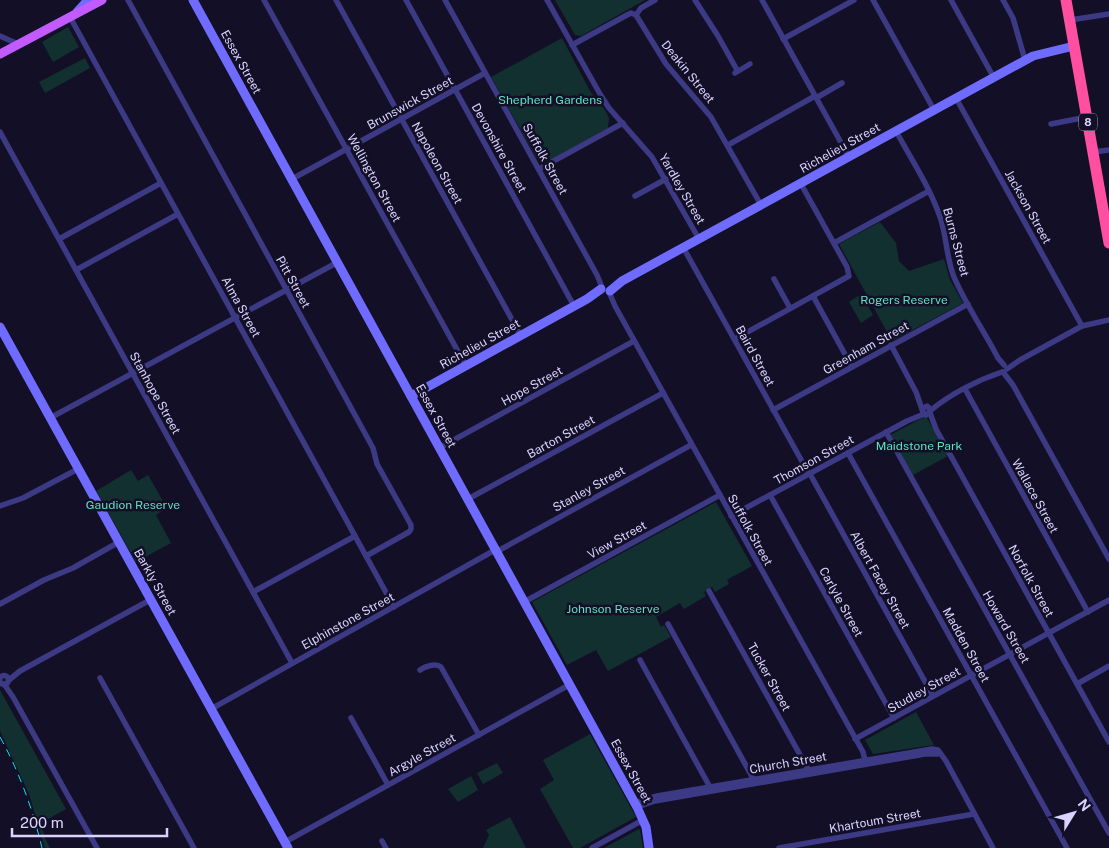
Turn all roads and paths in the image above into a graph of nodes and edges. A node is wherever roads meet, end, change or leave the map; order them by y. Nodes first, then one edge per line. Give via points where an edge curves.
1 (88, 0) edge
2 (102, 0) edge
3 (128, 0) edge
4 (193, 0) edge
5 (264, 0) edge
6 (336, 0) edge
7 (406, 0) edge
8 (445, 0) edge
9 (547, 0) edge
10 (655, 0) edge
11 (695, 0) edge
12 (762, 0) edge
13 (854, 0) edge
14 (873, 0) edge
15 (951, 0) edge
16 (1003, 0) edge
17 (1066, 0) edge
18 (1109, 14) edge
19 (636, 15) junction
20 (73, 16) junction
21 (1070, 20) junction
22 (0, 36) edge
23 (783, 39) junction
24 (18, 44) junction
25 (572, 45) junction
26 (1074, 46) junction
27 (1, 52) edge
28 (1025, 60) junction
29 (750, 64) dead end
30 (485, 73) junction
31 (994, 78) junction
32 (842, 84) dead end
33 (455, 90) junction
34 (816, 97) junction
35 (956, 98) junction
36 (934, 110) junction
37 (1087, 117) junction
38 (401, 119) junction
39 (623, 124) junction
40 (1051, 124) dead end
41 (0, 132) edge
42 (896, 132) junction
43 (728, 144) junction
44 (346, 149) junction
45 (1109, 150) edge
46 (1093, 152) junction
47 (849, 157) junction
48 (539, 169) junction
49 (292, 179) junction
50 (666, 179) junction
51 (161, 183) junction
52 (801, 184) junction
53 (929, 191) junction
54 (635, 196) dead end
55 (762, 205) junction
56 (178, 214) junction
57 (59, 238) junction
58 (699, 239) junction
59 (834, 243) junction
60 (1109, 243) edge
61 (683, 247) junction
62 (338, 262) junction
63 (76, 270) junction
64 (774, 279) dead end
65 (605, 289) junction
66 (286, 290) junction
67 (813, 296) junction
68 (968, 304) junction
69 (574, 306) junction
70 (790, 308) junction
71 (235, 318) junction
72 (1109, 320) edge
73 (1082, 326) junction
74 (0, 327) edge
75 (521, 336) junction
76 (734, 339) junction
77 (634, 341) junction
78 (891, 346) junction
79 (466, 366) junction
80 (852, 366) junction
81 (1004, 368) junction
82 (132, 373) junction
83 (965, 389) junction
84 (663, 393) junction
85 (411, 396) junction
86 (773, 410) junction
87 (926, 411) junction
88 (50, 418) junction
89 (886, 432) junction
90 (691, 445) junction
91 (439, 448) junction
92 (848, 453) junction
93 (78, 469) junction
94 (809, 474) junction
95 (720, 495) junction
96 (770, 495) junction
97 (468, 500) junction
98 (0, 506) edge
99 (732, 516) junction
100 (355, 536) junction
101 (119, 542) junction
102 (496, 551) junction
103 (366, 556) junction
104 (1109, 559) edge
105 (709, 591) dead end
106 (253, 592) junction
107 (150, 600) junction
108 (1109, 600) edge
109 (524, 602) junction
110 (0, 604) edge
111 (394, 607) junction
112 (1088, 612) junction
113 (668, 624) dead end
114 (1049, 633) junction
115 (1011, 654) junction
116 (640, 660) dead end
117 (292, 663) junction
118 (1109, 666) edge
119 (420, 670) dead end
120 (971, 675) junction
121 (4, 678) edge
122 (100, 678) dead end
123 (1077, 684) junction
124 (569, 685) junction
125 (933, 696) junction
126 (211, 709) junction
127 (351, 718) dead end
128 (894, 718) junction
129 (479, 735) junction
130 (855, 739) junction
131 (1109, 742) edge
132 (866, 762) junction
133 (809, 771) junction
134 (755, 781) junction
135 (388, 785) junction
136 (711, 789) junction
137 (636, 805) junction
138 (974, 814) junction
139 (643, 820) junction
140 (1109, 833) edge
141 (382, 841) dead end
142 (286, 845) edge
143 (97, 848) edge
144 (194, 848) edge
145 (386, 848) edge
146 (592, 848) edge
147 (649, 848) edge
148 (780, 848) edge
149 (993, 848) edge
150 (1067, 848) edge

1 - 20 street
2 - 20 main road
3 - 66 street, Pitt Street
4 - 49 street, Essex Street
5 - 44 street, Wellington Street
6 - 38 street, Napoleon Street
7 - 33 street, Devonshire Street
8 - 30 street, Suffolk Street
9 - 25 street, Yardley Street
10 - 19 street
11 - 29 street via 736,72
12 - 23 street
13 - 23 street
14 - 36 street
15 - 31 street
16 - 28 street via 1013,18
17 - 21 highway, 8
18 - 21 street
19 - 25 street via 627,14
19 - 43 street, Deakin Street via 666,64 704,107
20 - 24 main road
20 - 51 street, Alma Street
21 - 26 highway, 8
22 - 24 street
23 - 34 street
24 - 27 main road
25 - 39 street, Yardley Street via 596,88
26 - 28 street, Richelieu Street via 1042,52
26 - 37 highway, 8
28 - 31 street, Richelieu Street
30 - 33 street, Brunswick Street
30 - 48 street, Suffolk Street
31 - 35 street, Richelieu Street
32 - 34 street
33 - 38 street, Brunswick Street
33 - 69 street, Devonshire Street
34 - 43 street
34 - 47 street
35 - 36 street, Richelieu Street
35 - 73 street, Jackson Street
36 - 42 street, Richelieu Street
37 - 40 street
37 - 46 highway, 8
38 - 44 street, Brunswick Street
38 - 75 street, Napoleon Street
39 - 48 street
39 - 50 street, Yardley Street via 646,149
41 - 57 street, Stanhope Street
42 - 47 street, Richelieu Street
42 - 53 street, Burns Street
43 - 55 street, Deakin Street
44 - 49 street, Brunswick Street
44 - 79 street, Wellington Street
45 - 46 street
46 - 60 highway, 8
47 - 52 street, Richelieu Street
48 - 65 street, Suffolk Street
49 - 62 street, Essex Street
50 - 54 street
50 - 58 street, Yardley Street
51 - 56 street, Alma Street
51 - 57 street
52 - 55 street, Richelieu Street
52 - 59 street
53 - 59 street
53 - 68 street, Burns Street via 941,218 953,274
55 - 58 street, Richelieu Street
56 - 63 street
56 - 71 street, Alma Street
57 - 63 street, Stanhope Street
58 - 61 street, Richelieu Street
59 - 67 street via 849,274
61 - 65 street, Richelieu Street
61 - 76 street, Baird Street
62 - 66 street
62 - 85 street, Essex Street
63 - 82 street, Stanhope Street
64 - 70 street
65 - 69 street, Richelieu Street
65 - 77 street, Suffolk Street
66 - 71 street
66 - 103 street, Pitt Street via 373,448 377,464 411,527 409,532
67 - 70 street
67 - 80 street
68 - 78 street, Greenham Street
68 - 81 street, Burns Street
69 - 75 street, Richelieu Street
70 - 76 street
71 - 82 street
71 - 100 street, Alma Street
72 - 73 street, Thomson Street
73 - 81 street, Thomson Street
74 - 88 street, Barkly Street
75 - 79 street, Richelieu Street
76 - 86 street, Baird Street
77 - 84 street, Suffolk Street
77 - 91 street, Hope Street
78 - 80 street, Greenham Street
78 - 87 street, Norfolk Street
79 - 85 street, Richelieu Street
80 - 86 street, Greenham Street
81 - 83 street, Thomson Street
81 - 104 street, Burns Street
82 - 88 street
82 - 106 street, Stanhope Street
83 - 87 street, Thomson Street
83 - 112 street, Wallace Street
84 - 90 street, Suffolk Street
84 - 97 street, Barton Street
85 - 91 street, Essex Street
86 - 94 street, Baird Street
87 - 89 street, Thomson Street
87 - 114 street, Norfolk Street
88 - 93 street, Barkly Street
89 - 92 street, Thomson Street
89 - 115 street, Howard Street
90 - 95 street, Suffolk Street
90 - 102 street, Stanley Street
91 - 97 street, Essex Street
92 - 94 street, Thomson Street
92 - 120 street, Madden Street
93 - 98 street via 23,498
93 - 101 street, Barkly Street
94 - 96 street, Thomson Street
94 - 125 street, Albert Facey Street
95 - 99 street, Suffolk Street
95 - 109 street, View Street
96 - 99 street, Thomson Street
96 - 128 street, Carlyle Street
97 - 102 street, Essex Street
99 - 130 street, Suffolk Street
100 - 103 street, Alma Street
100 - 106 street
101 - 107 street, Barkly Street
101 - 110 street
102 - 109 street, Essex Street
102 - 111 street, Elphinstone Street
103 - 111 street, Alma Street
105 - 133 street, Tucker Street
106 - 117 street, Stanhope Street
107 - 121 street
107 - 126 street, Barkly Street
108 - 112 street, Studley Street
109 - 124 street, Essex Street
111 - 117 street, Elphinstone Street
112 - 114 street, Studley Street
113 - 134 street
114 - 115 street, Studley Street
114 - 123 street, Norfolk Street
115 - 120 street, Studley Street
115 - 140 street, Howard Street
116 - 136 street
117 - 126 street, Elphinstone Street
118 - 123 street
119 - 129 street via 428,666 441,667
120 - 125 street, Studley Street
120 - 150 street, Madden Street
121 - 143 street
122 - 144 street
123 - 131 street, Norfolk Street
124 - 129 street, Argyle Street
124 - 137 street, Essex Street
125 - 128 street, Studley Street
126 - 142 street, Barkly Street
127 - 135 street
128 - 130 street, Studley Street
129 - 135 street, Argyle Street
130 - 132 street, Suffolk Street
132 - 133 street, Church Street
132 - 138 street, Church Street via 932,752 938,754
133 - 134 street, Church Street
134 - 136 street, Church Street
135 - 142 street, Argyle Street
136 - 137 street, Church Street via 650,797
137 - 139 street, Essex Street
138 - 148 street, Khartoum Street
138 - 149 street
139 - 146 street
139 - 147 street, Essex Street
141 - 145 street

